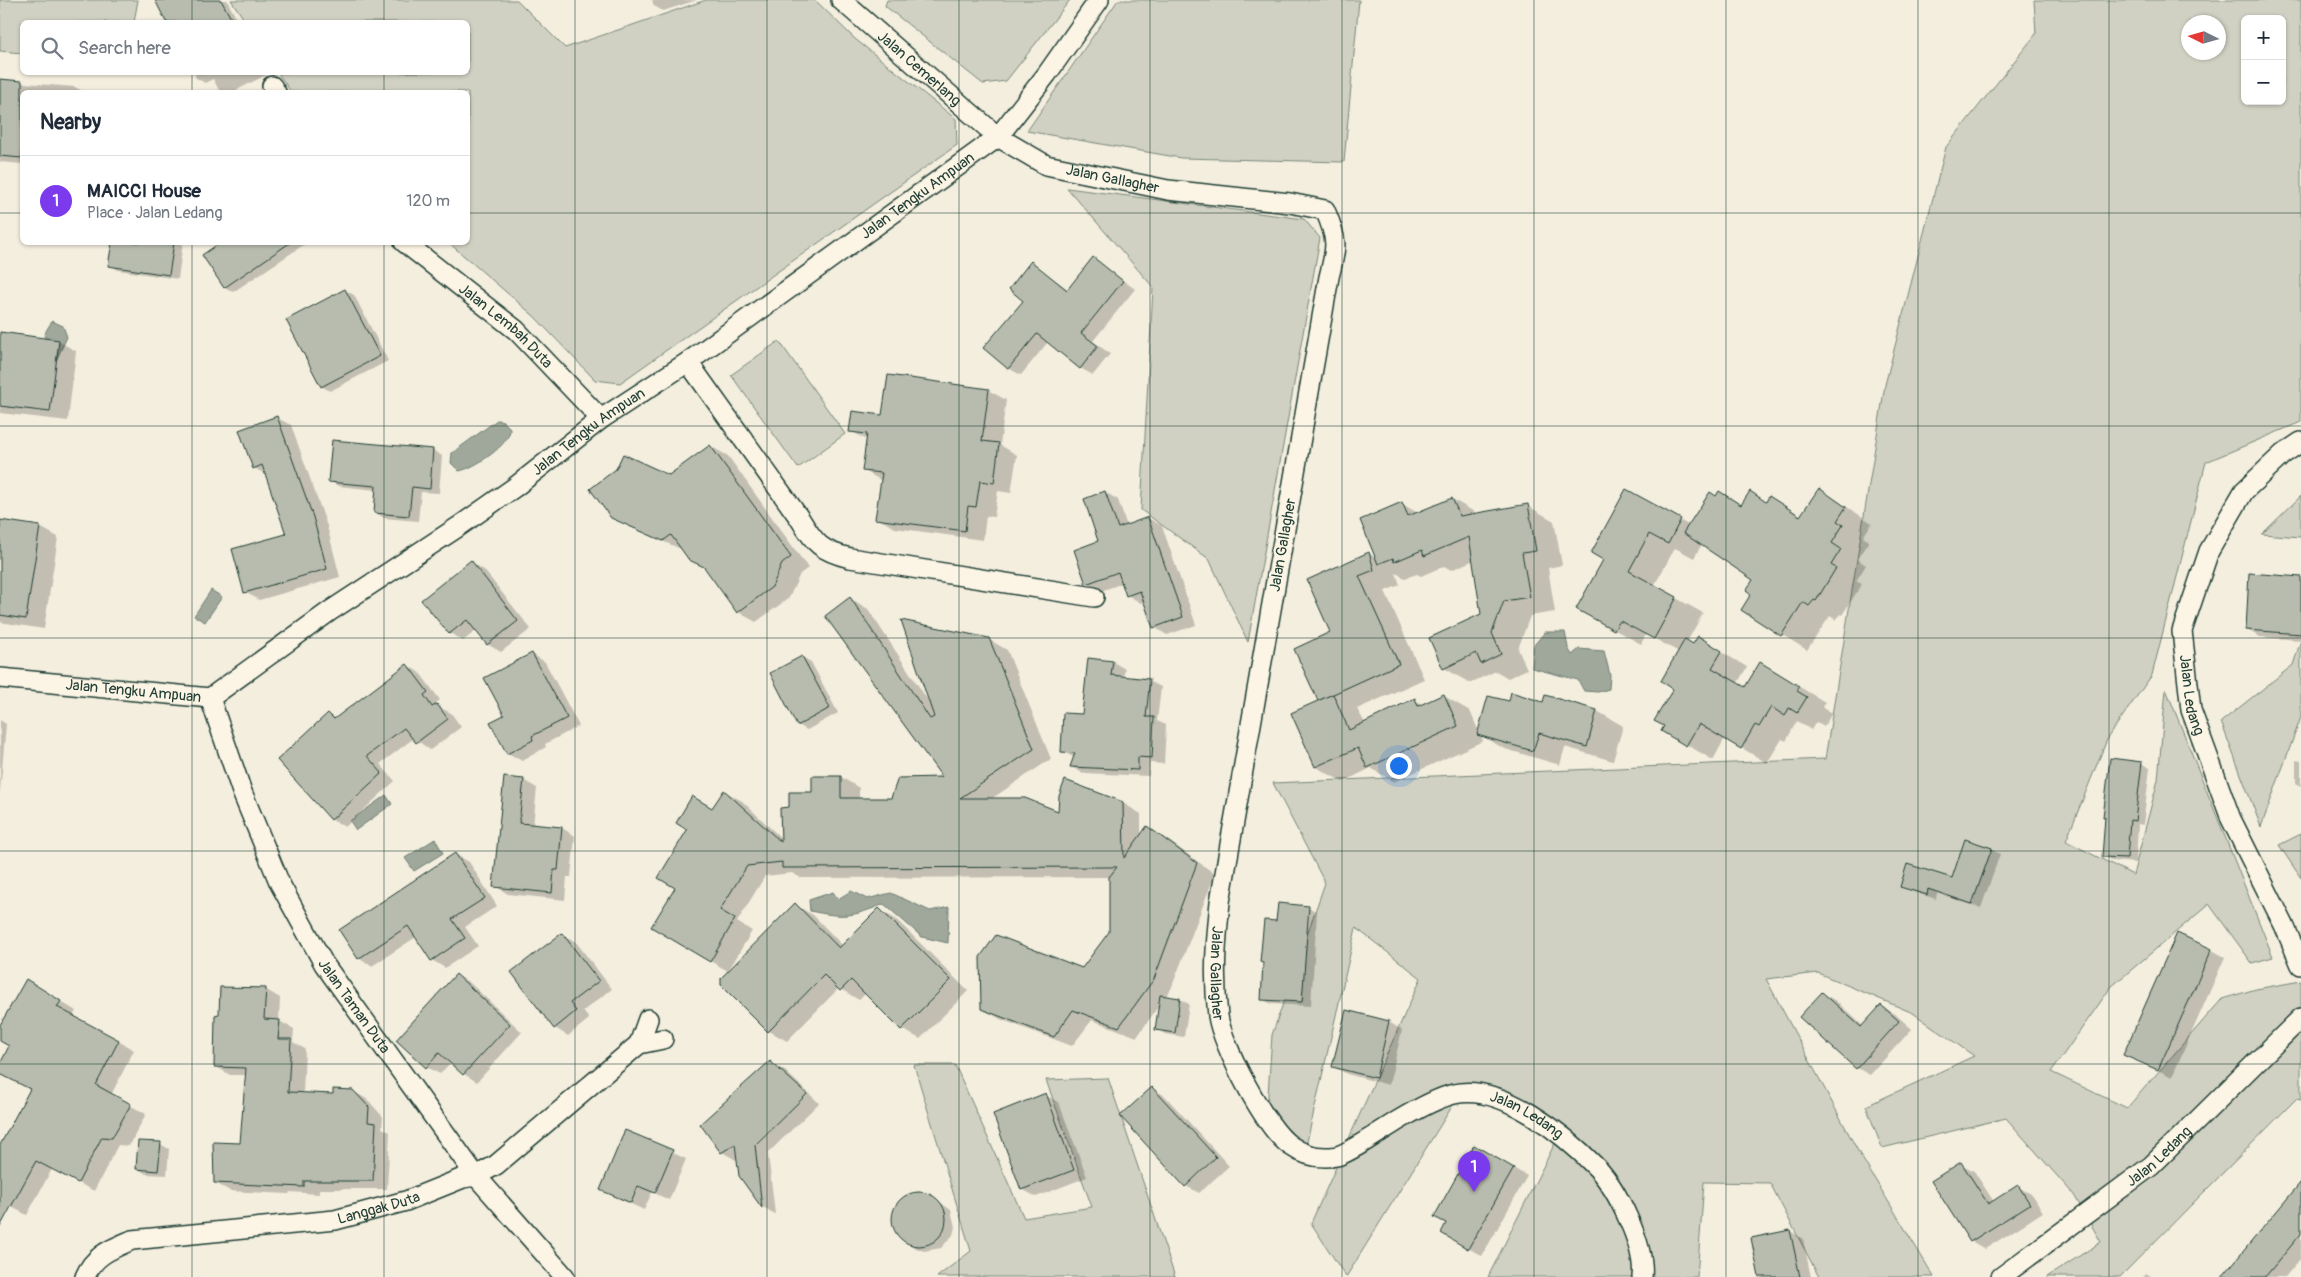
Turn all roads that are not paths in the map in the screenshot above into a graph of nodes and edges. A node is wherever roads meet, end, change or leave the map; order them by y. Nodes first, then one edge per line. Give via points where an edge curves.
1 (841, 0) edge
2 (1098, 0) edge
3 (998, 137) junction
4 (408, 245) edge
5 (688, 362) junction
6 (601, 419) junction
7 (2301, 442) edge
8 (1094, 597) dead end
9 (0, 678) edge
10 (210, 698) junction
11 (2301, 965) edge
12 (2301, 1018) edge
13 (648, 1019) dead end
14 (663, 1039) dead end
15 (639, 1044) junction
16 (1339, 1156) joint
17 (476, 1176) junction
18 (85, 1277) edge
19 (565, 1277) edge
20 (1642, 1277) edge
21 (2000, 1277) edge

1 - 3 street, Jalan Cemerlang
2 - 3 street, Jalan Tengku Ampuan
3 - 5 street, Jalan Tengku Ampuan
3 - 16 street, Jalan Gallagher via 1046,165 1168,190 1290,203 1325,210 1334,232 1336,248 1220,902 1214,969 1218,1018 1236,1068 1272,1125 1289,1146 1313,1158
4 - 6 street, Jalan Lembah Duta via 516,330
5 - 6 street, Jalan Tengku Ampuan
5 - 8 street via 813,541 832,554
6 - 10 street, Jalan Tengku Ampuan via 515,487 330,611
7 - 11 street, Jalan Ledang via 2283,454 2244,491 2209,551 2182,631 2191,710 2231,819
9 - 10 street, Jalan Tengku Ampuan
10 - 17 street, Jalan Taman Duta via 242,792 280,884 320,956
12 - 21 street, Jalan Ledang via 2152,1166
13 - 15 street
14 - 15 street
15 - 17 street, Langgak Duta via 496,1165
16 - 20 street, Jalan Ledang via 1410,1113 1454,1094 1485,1094 1529,1112 1575,1145 1604,1176 1636,1234
17 - 18 street, Langgak Duta via 406,1201 335,1220 132,1240 108,1250 91,1264
17 - 19 street, Jalan Taman Duta

